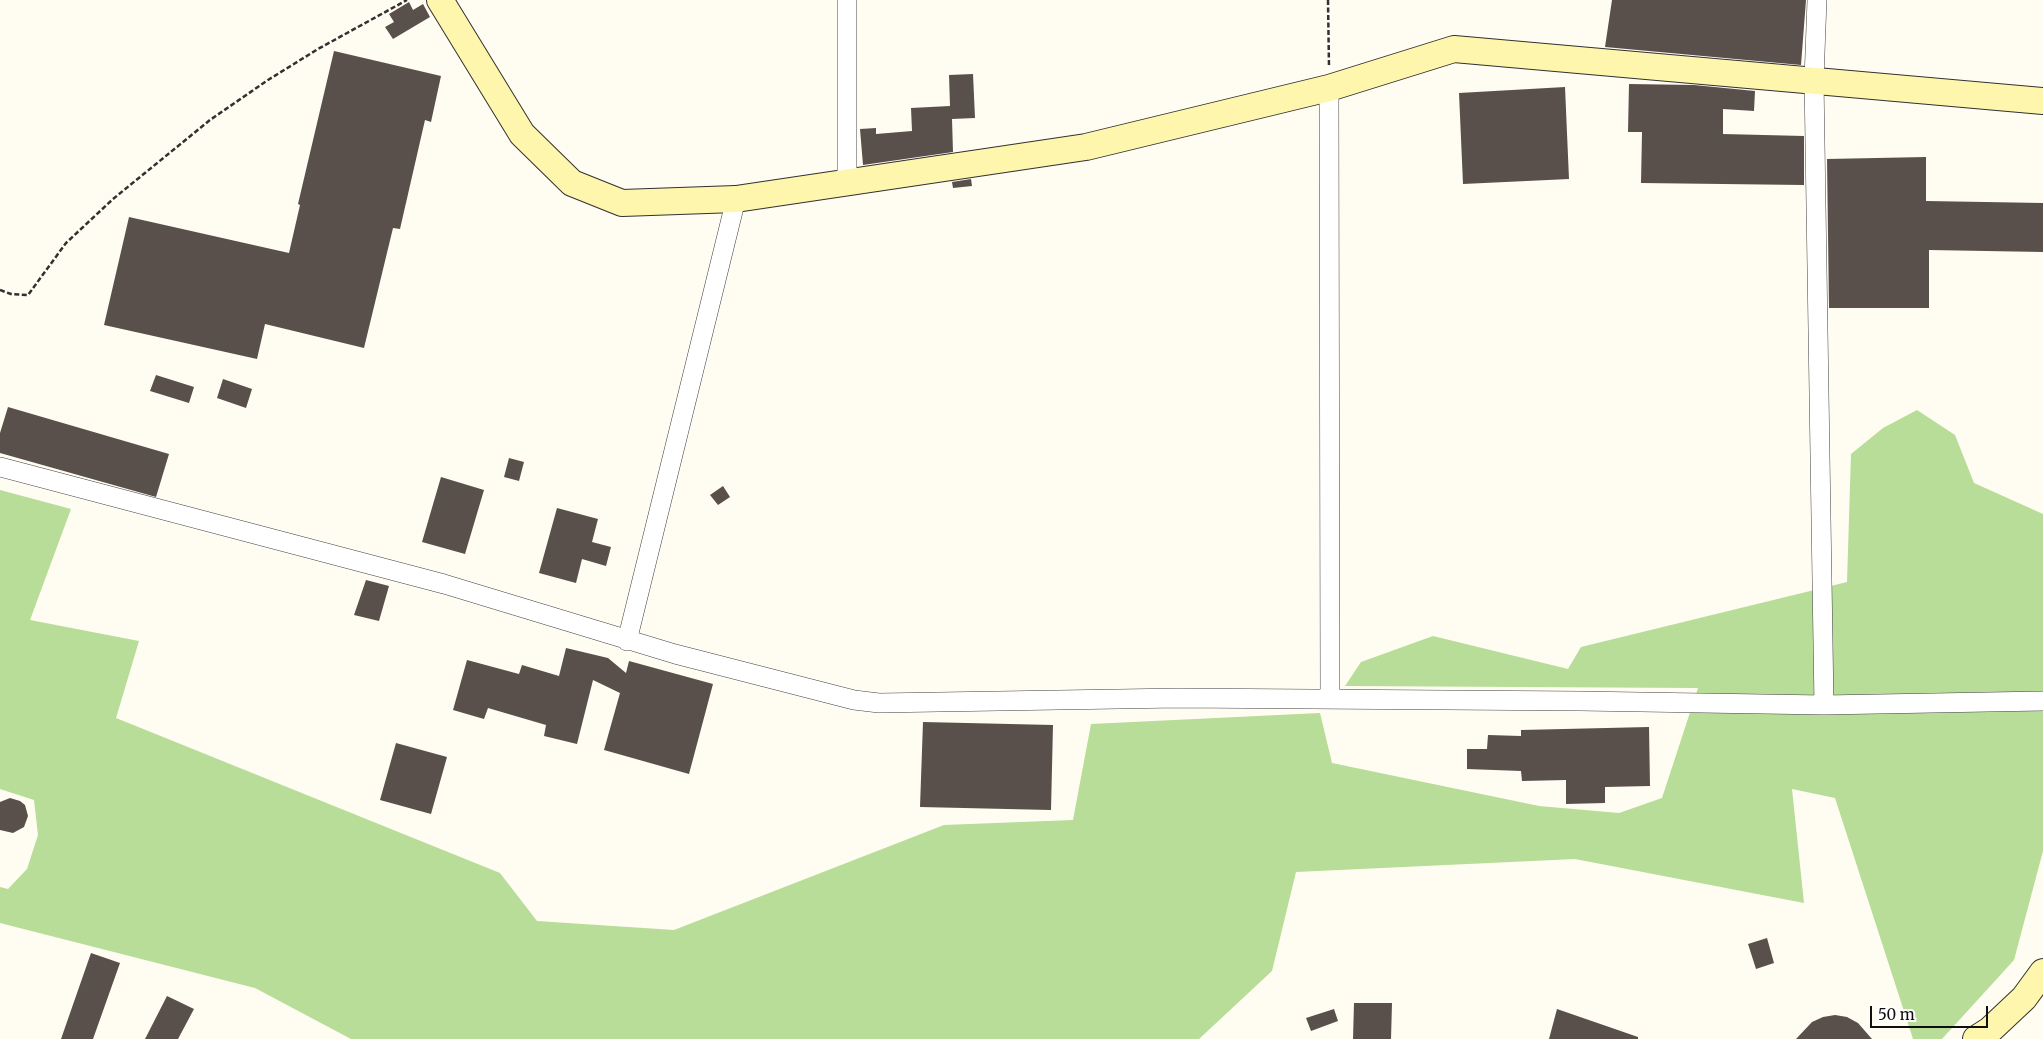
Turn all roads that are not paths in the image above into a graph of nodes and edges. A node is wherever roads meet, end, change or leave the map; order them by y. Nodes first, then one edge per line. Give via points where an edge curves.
1 (440, 0) edge
2 (847, 0) edge
3 (1817, 0) edge
4 (1814, 80) junction
5 (1329, 88) junction
6 (2043, 101) edge
7 (847, 182) junction
8 (736, 199) junction
9 (0, 467) edge
10 (627, 641) junction
11 (1330, 699) junction
12 (2043, 701) edge
13 (1824, 705) junction
14 (2041, 978) edge
15 (1976, 1039) edge

1 - 8 street via 522,134 572,183 622,203
2 - 7 street
3 - 4 street
4 - 5 street via 1454,49
4 - 6 street
4 - 13 street
5 - 7 street via 1086,147
5 - 11 street
7 - 8 street
8 - 10 street
9 - 10 street via 444,584
10 - 11 street via 854,700 879,703
11 - 13 street
12 - 13 street
14 - 15 street via 1990,1030

